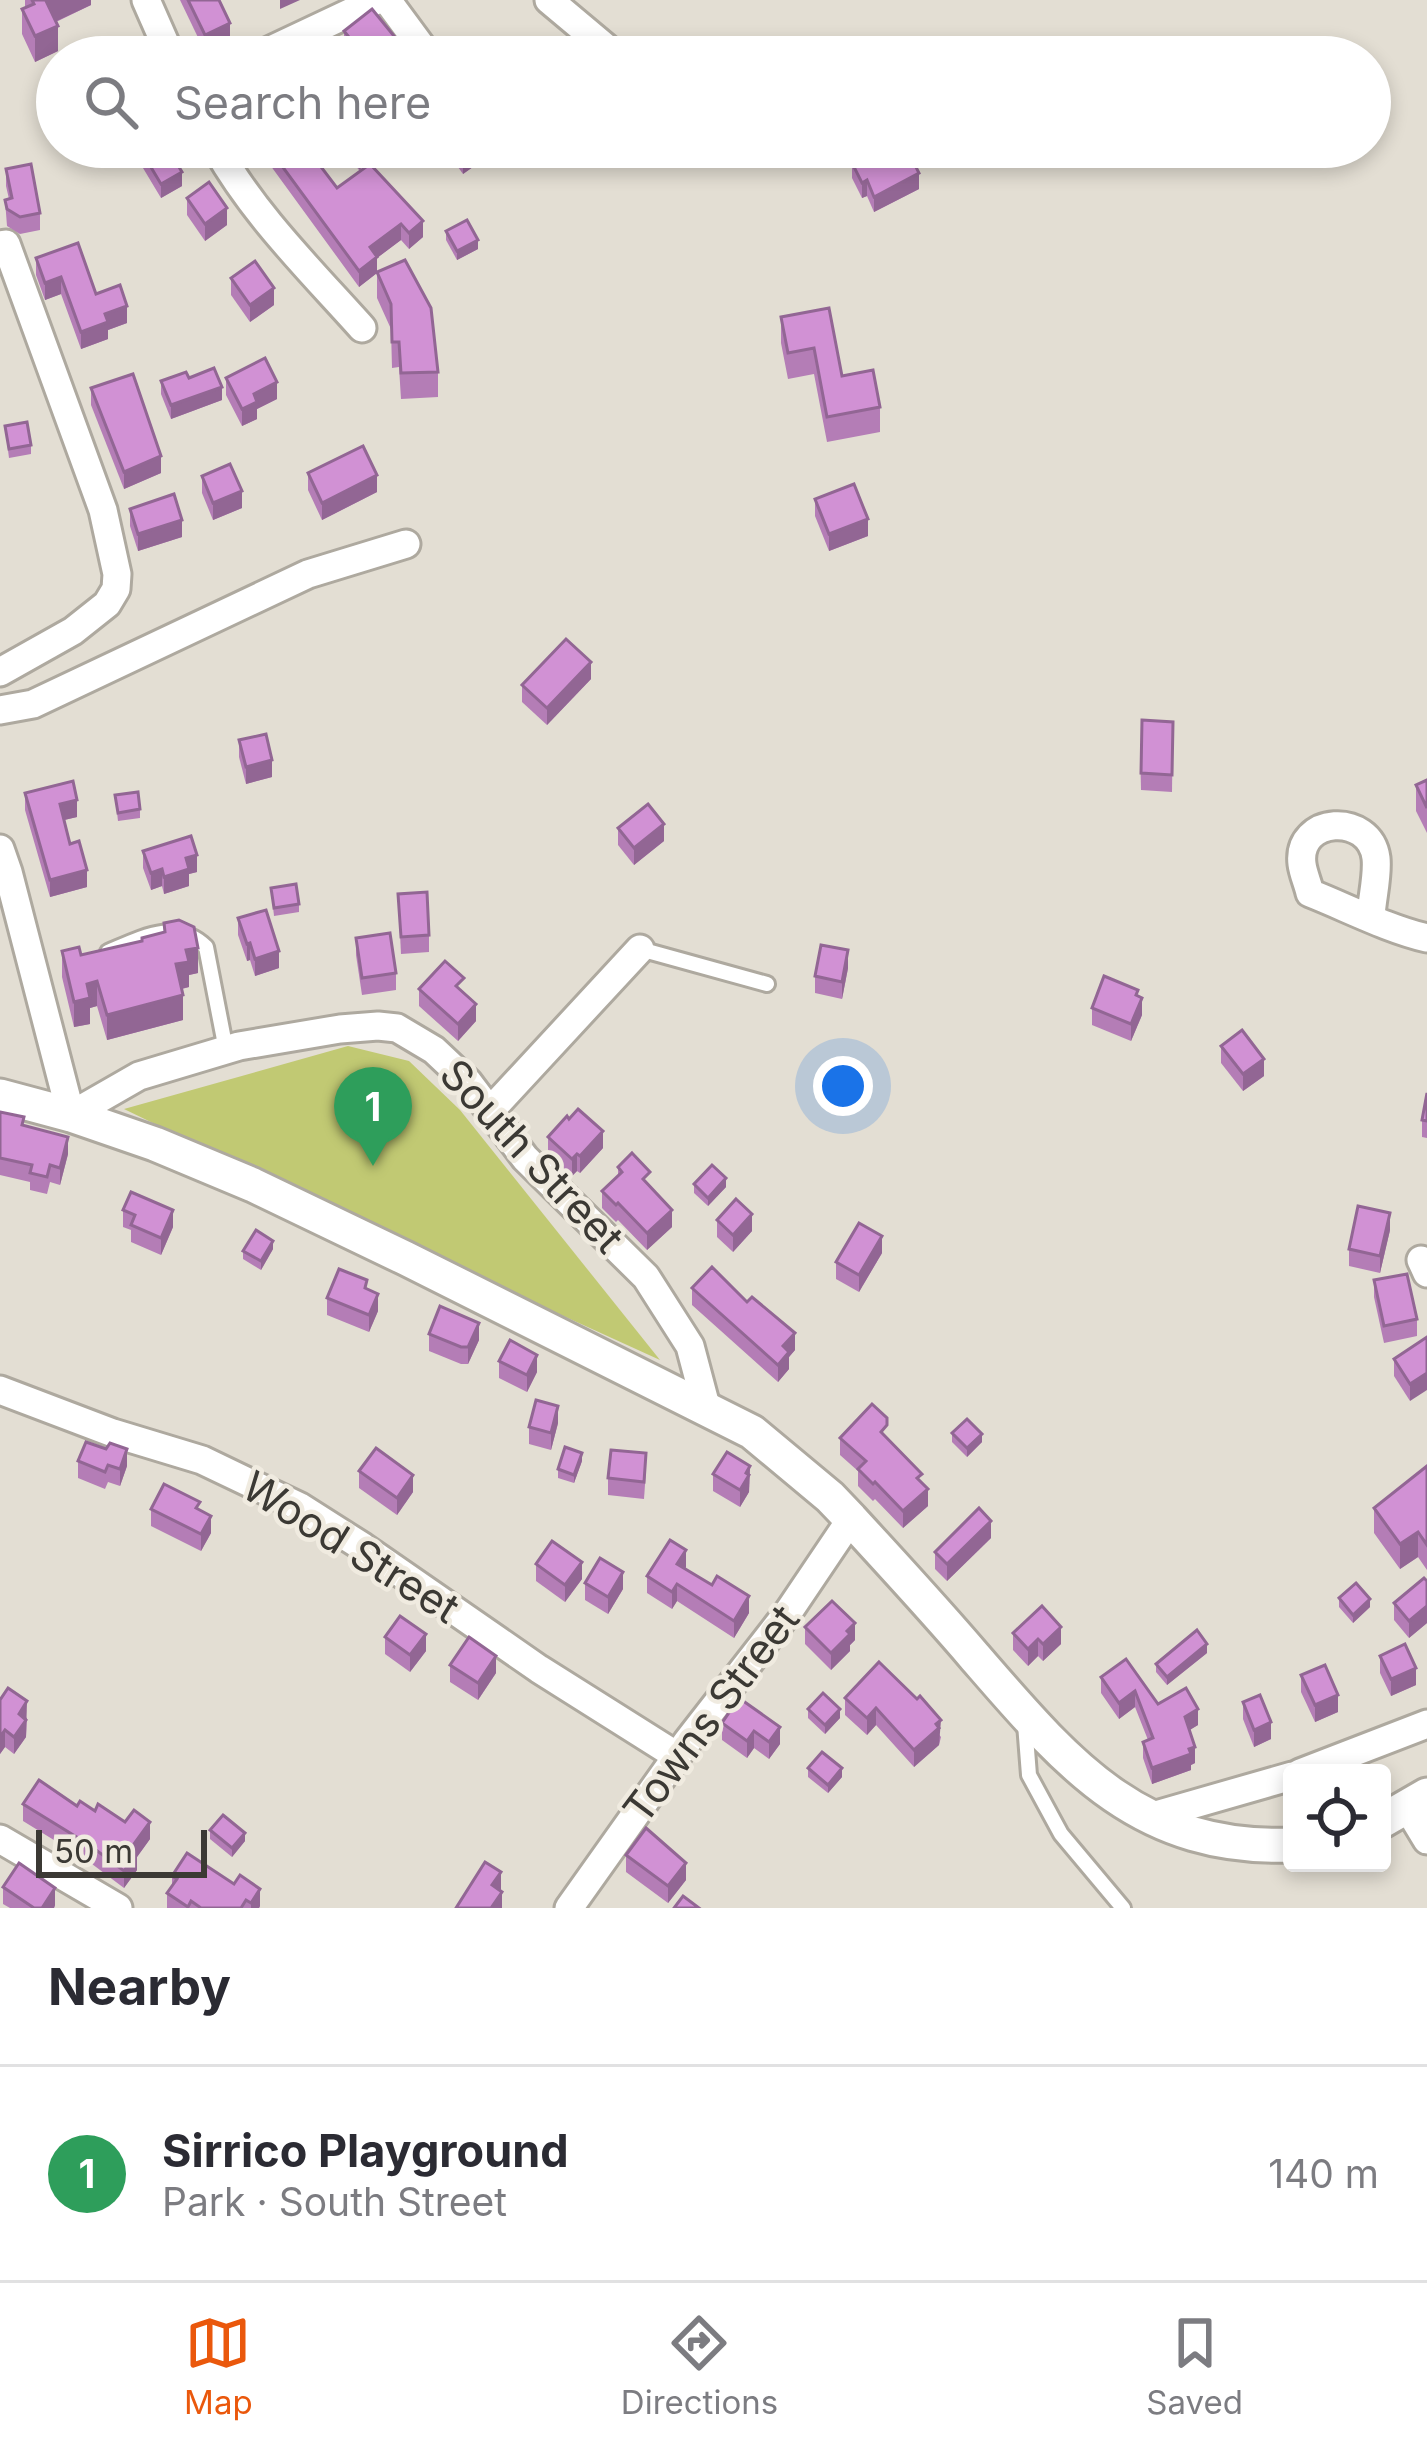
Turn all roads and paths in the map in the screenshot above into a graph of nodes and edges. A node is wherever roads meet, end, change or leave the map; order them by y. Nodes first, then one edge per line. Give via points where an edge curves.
1 (146, 0) edge
2 (377, 0) edge
3 (387, 0) edge
4 (549, 0) edge
5 (162, 36) edge
6 (301, 36) edge
7 (414, 36) edge
8 (591, 36) edge
9 (227, 168) edge
10 (0, 245) edge
11 (362, 328) dead end
12 (406, 544) dead end
13 (0, 672) edge
14 (0, 710) edge
15 (0, 849) edge
16 (1371, 916) dead end
17 (1427, 938) edge
18 (640, 950) joint
19 (92, 958) edge
20 (767, 984) dead end
21 (226, 1050) junction
22 (0, 1096) edge
23 (490, 1111) junction
24 (70, 1114) junction
25 (0, 1390) edge
26 (707, 1410) junction
27 (851, 1519) junction
28 (1024, 1713) junction
29 (1427, 1724) edge
30 (677, 1756) junction
31 (1324, 1764) edge
32 (1283, 1779) edge
33 (1405, 1808) edge
34 (1149, 1817) junction
35 (0, 1838) edge
36 (1427, 1840) edge
37 (1283, 1845) edge
38 (118, 1908) edge
39 (569, 1908) edge
40 (1123, 1908) edge

1 - 5 street
2 - 6 street
3 - 7 street
4 - 8 street
9 - 11 street
10 - 13 street via 103,510 118,574 107,604
12 - 14 street via 308,574 33,704
15 - 24 street
16 - 17 street
18 - 20 lane
18 - 23 street
19 - 21 lane via 175,930 194,936 206,947
21 - 23 street, South Street via 340,1029 397,1028 434,1050
21 - 24 street, South Street via 139,1076
22 - 24 street
23 - 26 street, South Street via 525,1158 646,1277 690,1346
24 - 26 street via 253,1186
25 - 30 street, Wood Street via 202,1460 299,1507
26 - 27 street via 752,1432
27 - 28 street
27 - 30 street, Towns Street
28 - 34 street via 1090,1779
28 - 40 lane via 1030,1775 1061,1834
29 - 31 street
30 - 39 street, Towns Street
32 - 34 street
33 - 36 street
34 - 37 street via 1209,1839
35 - 38 street

